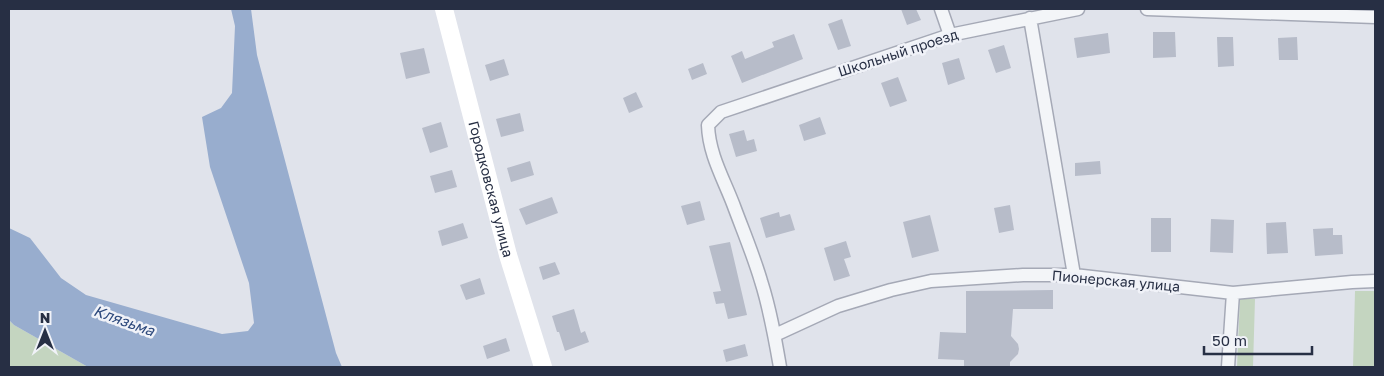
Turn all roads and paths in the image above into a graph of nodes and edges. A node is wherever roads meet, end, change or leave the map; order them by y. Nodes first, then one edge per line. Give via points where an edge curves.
1 (444, 9) edge
2 (941, 9) edge
3 (1078, 9) edge
4 (1147, 9) edge
5 (1375, 17) edge
6 (1030, 18) junction
7 (950, 35) junction
8 (1074, 275) junction
9 (1375, 281) edge
10 (1233, 293) junction
11 (775, 335) junction
12 (543, 367) edge
13 (780, 367) edge
14 (1228, 367) edge

1 - 12 main road, Городковская улица via 508,255
2 - 7 street
3 - 6 street, Школьный проезд
4 - 5 street
6 - 7 street, Школьный проезд
6 - 8 street
7 - 11 street, Школьный проезд via 721,112 708,125 714,160 731,196 761,281
8 - 10 street, Пионерская улица
8 - 11 street, Пионерская улица via 931,281 838,306
9 - 10 street, Пионерская улица
10 - 14 street
11 - 13 street

